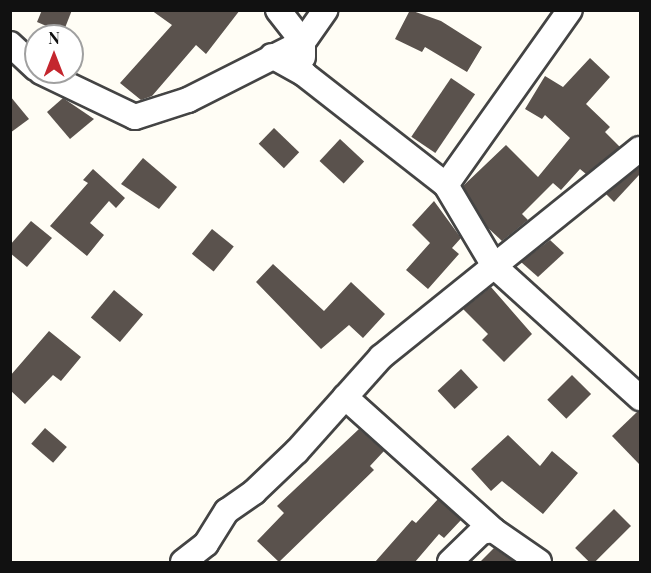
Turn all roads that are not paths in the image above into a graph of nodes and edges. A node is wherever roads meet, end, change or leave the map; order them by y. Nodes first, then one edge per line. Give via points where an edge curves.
1 (278, 10) edge
2 (325, 10) edge
3 (570, 10) edge
4 (303, 42) junction
5 (10, 44) edge
6 (273, 56) junction
7 (24, 57) edge
8 (304, 74) junction
9 (66, 84) edge
10 (640, 149) edge
11 (446, 185) junction
12 (494, 266) junction
13 (345, 397) junction
14 (640, 398) edge
15 (493, 530) junction
16 (183, 562) edge
17 (450, 562) edge
18 (539, 562) edge

1 - 4 street
2 - 4 street
3 - 11 street
4 - 6 street
4 - 8 street
5 - 7 street
6 - 8 street
6 - 9 street via 188,100 135,117
8 - 11 street
10 - 12 street
11 - 12 street
12 - 13 street via 381,357
12 - 14 street
13 - 15 street
13 - 16 street via 254,492 227,511 206,544
15 - 17 street via 481,532
15 - 18 street

